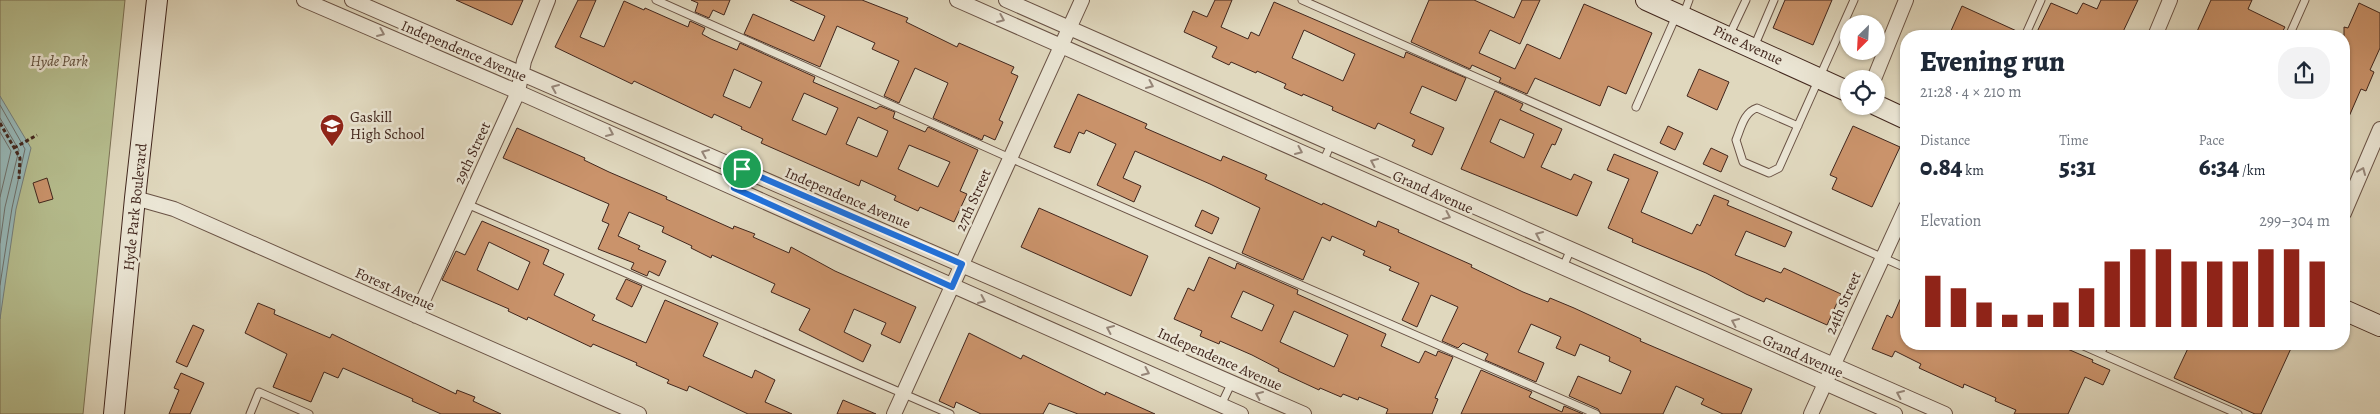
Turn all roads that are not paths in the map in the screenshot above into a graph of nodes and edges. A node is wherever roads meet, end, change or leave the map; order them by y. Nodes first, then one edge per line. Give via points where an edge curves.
1 (158, 0) edge
2 (304, 0) edge
3 (548, 0) edge
4 (656, 0) edge
5 (957, 0) edge
6 (1006, 0) edge
7 (1082, 0) edge
8 (1302, 0) edge
9 (1646, 0) edge
10 (1746, 0) edge
11 (1774, 0) edge
12 (1854, 0) edge
13 (1906, 0) edge
14 (2040, 0) edge
15 (2170, 0) edge
16 (2305, 0) edge
17 (356, 2) edge
18 (1683, 10) edge
19 (353, 21) junction
20 (1069, 28) junction
21 (420, 30) junction
22 (2028, 30) edge
23 (2158, 30) edge
24 (2292, 30) edge
25 (1729, 36) junction
26 (413, 46) junction
27 (1061, 46) junction
28 (1754, 47) junction
29 (1878, 70) edge
30 (522, 74) junction
31 (1820, 80) junction
32 (1840, 88) edge
33 (518, 92) junction
34 (1636, 107) dead end
35 (1885, 109) edge
36 (1900, 116) edge
37 (1798, 126) junction
38 (2380, 129) edge
39 (1332, 144) junction
40 (1010, 158) junction
41 (1324, 162) junction
42 (742, 169) junction
43 (734, 188) junction
44 (135, 198) junction
45 (2350, 199) edge
46 (467, 204) junction
47 (1900, 220) edge
48 (1571, 249) junction
49 (1882, 257) junction
50 (962, 264) junction
51 (1900, 265) edge
52 (1563, 268) junction
53 (952, 287) junction
54 (2350, 313) edge
55 (416, 316) junction
56 (2380, 326) edge
57 (2094, 350) edge
58 (2102, 350) edge
59 (2101, 353) junction
60 (1833, 365) junction
61 (1232, 382) junction
62 (1825, 383) junction
63 (903, 394) junction
64 (1221, 405) junction
65 (114, 414) edge
66 (250, 414) edge
67 (309, 414) edge
68 (639, 414) edge
69 (894, 414) edge
70 (950, 414) edge
71 (1242, 414) edge
72 (1304, 414) edge
73 (1596, 414) edge
74 (1811, 414) edge
75 (1895, 414) edge
76 (1945, 414) edge
77 (2238, 414) edge

1 - 44 main road, Hyde Park Boulevard
2 - 19 street, Independence Avenue
3 - 30 street, 29th Street
4 - 40 lane
5 -> 27 street, Grand Avenue
6 - 20 street
7 - 20 street, 27th Street
8 - 49 lane
9 - 18 main road, Pine Avenue
10 - 25 lane
11 - 28 lane
12 - 31 lane
13 - 29 street
14 - 22 lane
15 - 23 street
16 - 24 lane
17 - 19 lane
17 - 21 street, Independence Avenue
18 - 25 main road, Pine Avenue
18 - 34 lane
19 -> 26 street, Independence Avenue
20 - 27 street, 27th Street
20 - 39 street
21 - 26 lane
21 - 30 street, Independence Avenue
25 - 28 main road, Pine Avenue
26 - 33 street, Independence Avenue
27 - 40 street, 27th Street
27 -> 41 street, Grand Avenue
28 - 31 main road, Pine Avenue
30 - 33 street, 29th Street
42 -> 30 street, Independence Avenue
31 - 32 main road, Pine Avenue
31 - 37 lane
33 -> 43 street, Independence Avenue
33 - 46 street, 29th Street
35 - 36 main road
37 - 37 lane via 1775,172 1769,173 1743,162 1736,140 1752,110 1757,108
45 -> 38 street
39 - 41 lane
48 -> 39 street
40 - 50 street, 27th Street
40 - 73 lane
41 -> 52 street, Grand Avenue
42 - 43 lane
42 - 50 street, Independence Avenue
43 - 53 street, Independence Avenue
44 - 55 street, Forest Avenue via 174,209
44 - 65 main road, Hyde Park Boulevard
46 - 55 street, 29th Street
46 - 63 lane
47 - 49 street, 24th Street
48 - 52 lane
60 -> 48 street
49 - 51 lane
49 - 60 street, 24th Street
50 - 53 street, 27th Street
61 -> 50 street, Independence Avenue
52 - 62 street, Grand Avenue
53 - 63 street, 27th Street
53 -> 64 street, Independence Avenue
54 - 56 main road
55 - 68 street, Forest Avenue
57 - 59 lane
58 - 59 lane
59 - 77 lane
60 - 62 street, 24th Street
76 -> 60 street
61 - 64 lane
72 -> 61 street, Independence Avenue
62 - 74 street, 24th Street
62 - 75 street, Grand Avenue
63 - 69 street, 27th Street
63 - 70 lane
64 - 71 street, Independence Avenue
66 - 67 lane via 259,392

